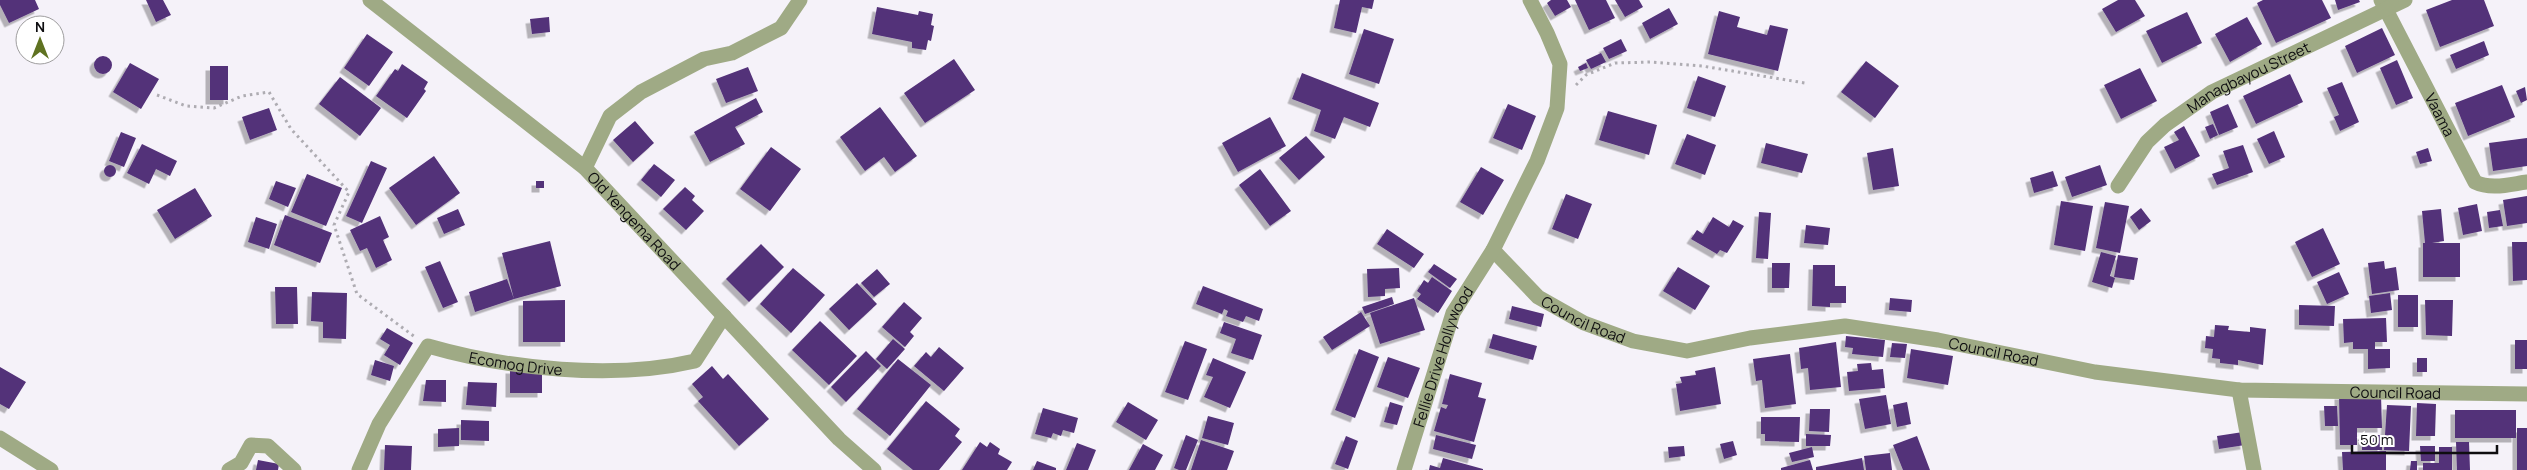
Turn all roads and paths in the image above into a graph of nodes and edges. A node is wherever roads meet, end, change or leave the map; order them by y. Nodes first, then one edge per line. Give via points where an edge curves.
1 (370, 0) edge
2 (800, 0) edge
3 (1530, 0) edge
4 (2405, 0) edge
5 (2383, 5) edge
6 (1805, 82) dead end
7 (157, 95) dead end
8 (1557, 108) junction
9 (585, 168) junction
10 (2527, 182) edge
11 (2118, 186) dead end
12 (1494, 250) junction
13 (724, 316) junction
14 (428, 346) junction
15 (2239, 390) junction
16 (2527, 394) edge
17 (0, 438) edge
18 (51, 470) edge
19 (229, 470) edge
20 (294, 470) edge
21 (359, 470) edge
22 (874, 470) edge
23 (1404, 470) edge
24 (2254, 470) edge

1 - 9 street, Old Yengema Road
2 - 9 street via 781,28 732,53 704,59 641,92 610,116
3 - 8 street, Fellie Drive Hollywood via 1560,64
4 - 5 street, Managbayou Street
5 - 10 street, Vaama via 2476,182 2482,186
5 - 11 street, Managbayou Street via 2190,106 2147,142
6 - 8 path via 1702,66 1615,63 1586,74
7 - 14 path via 186,106 214,108 242,96 269,92 291,129 349,192 334,225 357,294
8 - 12 street, Fellie Drive Hollywood via 1537,161
9 - 13 street, Old Yengema Road
12 - 15 street, Council Road via 1538,297 1584,323 1633,340 1687,351 1750,338 1846,326 1938,340 2095,372
12 - 23 street, Fellie Drive Hollywood via 1453,313
13 - 14 street, Ecomog Drive via 695,361 665,368 579,369 464,356
13 - 22 street, Old Yengema Road via 839,439
14 - 21 street via 379,424
15 - 16 street, Council Road
15 - 24 street
17 - 18 street
19 - 20 street via 241,463 251,444 268,446

